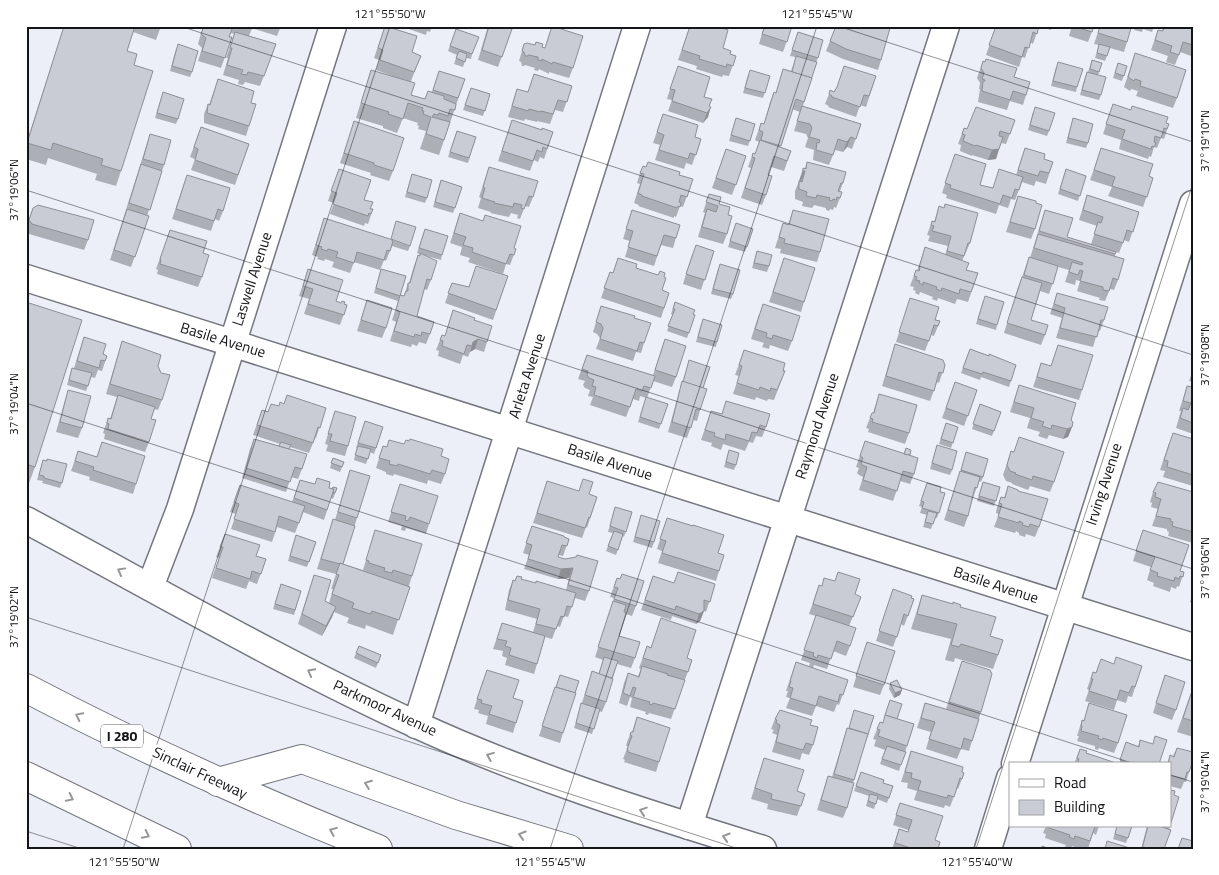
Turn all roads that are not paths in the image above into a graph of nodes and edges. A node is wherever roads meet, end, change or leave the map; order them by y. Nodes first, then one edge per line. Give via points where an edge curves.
1 (333, 26) edge
2 (637, 26) edge
3 (946, 26) edge
4 (1193, 204) edge
5 (26, 278) edge
6 (231, 343) junction
7 (510, 431) junction
8 (787, 519) junction
9 (26, 520) edge
10 (150, 587) junction
11 (1065, 606) junction
12 (1193, 647) edge
13 (26, 688) edge
14 (416, 725) junction
15 (1016, 762) edge
16 (26, 776) edge
17 (1009, 781) edge
18 (218, 782) junction
19 (689, 826) junction
20 (177, 849) edge
21 (378, 849) edge
22 (569, 849) edge
23 (764, 849) edge
24 (988, 849) edge

1 - 6 street, Laswell Avenue
2 - 7 street, Arleta Avenue
3 - 8 street, Raymond Avenue
4 - 11 street, Irving Avenue
5 - 6 street, Basile Avenue
6 - 7 street, Basile Avenue
6 - 10 street, Laswell Avenue via 180,508
7 - 8 street, Basile Avenue
7 - 14 street, Arleta Avenue
8 - 11 street, Basile Avenue
8 - 19 street, Raymond Avenue
10 -> 9 street, Parkmoor Avenue
14 -> 10 street, Parkmoor Avenue
11 - 12 street, Basile Avenue
11 - 15 street, Irving Avenue
18 -> 13 highway, Sinclair Freeway / I 280
19 -> 14 street, Parkmoor Avenue via 595,796
16 -> 20 highway
17 - 24 street
21 -> 18 highway, Sinclair Freeway / I 280
22 -> 18 highway via 456,815 302,759
23 -> 19 street, Parkmoor Avenue

